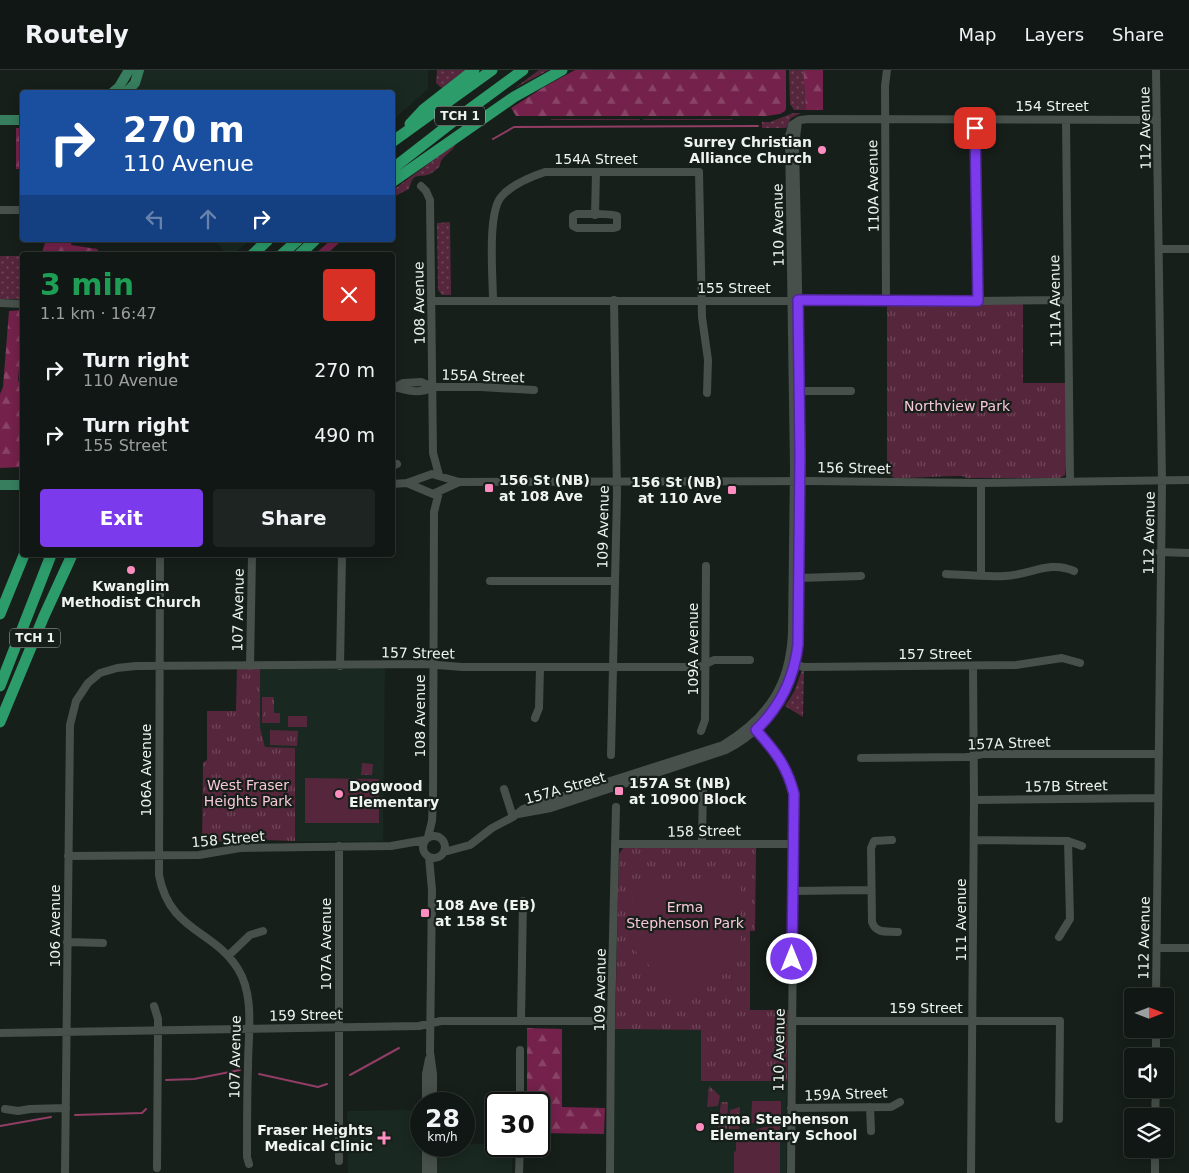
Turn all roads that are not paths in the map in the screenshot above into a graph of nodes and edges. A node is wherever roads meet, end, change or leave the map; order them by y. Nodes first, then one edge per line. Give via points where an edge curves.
1 (129, 70) edge
2 (140, 70) edge
3 (474, 70) edge
4 (492, 70) edge
5 (523, 70) edge
6 (562, 70) edge
7 (886, 70) edge
8 (1156, 70) edge
9 (115, 90) edge
10 (129, 90) edge
11 (0, 120) edge
12 (20, 120) edge
13 (885, 120) junction
14 (975, 120) junction
15 (1066, 120) junction
16 (1157, 120) junction
17 (798, 121) joint
18 (395, 140) edge
19 (395, 140) edge
20 (395, 166) edge
21 (596, 172) junction
22 (395, 180) edge
23 (421, 186) dead end
24 (0, 210) edge
25 (20, 210) edge
26 (596, 215) junction
27 (266, 242) edge
28 (286, 242) edge
29 (296, 242) edge
30 (313, 242) edge
31 (1159, 249) junction
32 (1189, 249) edge
33 (255, 252) edge
34 (275, 252) edge
35 (284, 252) edge
36 (302, 252) edge
37 (614, 300) junction
38 (701, 300) junction
39 (794, 300) junction
40 (1068, 300) junction
41 (431, 301) junction
42 (493, 301) junction
43 (886, 301) junction
44 (978, 301) junction
45 (0, 303) edge
46 (20, 304) edge
47 (395, 387) edge
48 (432, 387) junction
49 (534, 390) dead end
50 (796, 391) junction
51 (851, 391) dead end
52 (707, 393) dead end
53 (433, 453) junction
54 (427, 476) junction
55 (440, 476) junction
56 (1189, 480) edge
57 (797, 481) junction
58 (459, 482) junction
59 (617, 482) junction
60 (1070, 482) junction
61 (1162, 482) junction
62 (407, 483) junction
63 (981, 483) junction
64 (395, 484) edge
65 (0, 485) edge
66 (20, 485) edge
67 (441, 490) junction
68 (427, 491) junction
69 (434, 512) junction
70 (793, 539) junction
71 (1160, 552) junction
72 (1189, 553) edge
73 (23, 557) edge
74 (43, 557) edge
75 (50, 557) edge
76 (71, 557) edge
77 (160, 557) edge
78 (252, 557) edge
79 (342, 557) edge
80 (706, 566) dead end
81 (1074, 571) dead end
82 (946, 574) dead end
83 (981, 575) junction
84 (861, 576) dead end
85 (799, 578) junction
86 (490, 581) dead end
87 (615, 581) junction
88 (0, 614) edge
89 (750, 660) dead end
90 (1080, 663) dead end
91 (0, 664) edge
92 (433, 664) junction
93 (792, 664) junction
94 (705, 665) junction
95 (159, 666) junction
96 (250, 666) junction
97 (340, 666) junction
98 (973, 666) junction
99 (540, 667) junction
100 (613, 667) junction
101 (88, 684) joint
102 (0, 686) edge
103 (535, 718) dead end
104 (0, 722) edge
105 (754, 727) junction
106 (701, 731) dead end
107 (1159, 754) junction
108 (612, 755) dead end
109 (974, 755) junction
110 (861, 758) dead end
111 (704, 782) dead end
112 (504, 789) dead end
113 (1158, 798) junction
114 (433, 800) junction
115 (974, 800) junction
116 (616, 807) dead end
117 (515, 816) junction
118 (427, 839) junction
119 (442, 839) junction
120 (476, 840) junction
121 (892, 840) dead end
122 (974, 840) junction
123 (1068, 841) junction
124 (702, 843) junction
125 (615, 844) junction
126 (793, 844) junction
127 (339, 846) junction
128 (391, 846) junction
129 (1082, 846) dead end
130 (427, 854) junction
131 (441, 854) junction
132 (159, 855) junction
133 (68, 856) junction
134 (432, 890) junction
135 (871, 890) junction
136 (793, 891) junction
137 (523, 902) dead end
138 (263, 931) dead end
139 (898, 932) dead end
140 (1059, 938) dead end
141 (67, 942) junction
142 (103, 943) dead end
143 (1157, 948) junction
144 (1189, 948) edge
145 (228, 956) junction
146 (1156, 988) edge
147 (154, 1006) dead end
148 (521, 1021) junction
149 (611, 1021) junction
150 (792, 1021) junction
151 (973, 1021) junction
152 (430, 1023) junction
153 (339, 1027) junction
154 (248, 1028) junction
155 (158, 1030) junction
156 (66, 1031) junction
157 (0, 1033) edge
158 (520, 1050) dead end
159 (430, 1052) junction
160 (426, 1092) edge
161 (432, 1092) edge
162 (520, 1092) edge
163 (900, 1102) dead end
164 (870, 1107) junction
165 (66, 1108) junction
166 (791, 1108) junction
167 (5, 1109) dead end
168 (1059, 1119) dead end
169 (871, 1131) dead end
170 (426, 1157) edge
171 (432, 1157) edge
172 (520, 1157) edge
173 (1155, 1158) edge
174 (339, 1161) dead end
175 (249, 1164) dead end
176 (157, 1168) dead end
177 (65, 1173) edge
178 (426, 1173) edge
179 (432, 1173) edge
180 (520, 1173) edge
181 (610, 1173) edge
182 (791, 1173) edge
183 (971, 1173) edge
184 (1155, 1173) edge

1 - 9 main road
2 - 10 main road
3 - 18 highway via 424,109
4 - 19 highway, TCH 1
5 - 20 highway, TCH 1
6 - 22 highway via 514,97
7 - 13 street, 110A Avenue
8 - 16 street, 112 Avenue
11 - 12 main road
13 - 14 street, 154 Street
13 - 17 street, 154 Street via 809,118
13 - 43 street, 110A Avenue
14 - 15 street, 154 Street
14 - 44 street
15 - 16 street, 154 Street
15 - 40 street, 111A Avenue
16 - 31 street, 112 Avenue
17 - 39 street, 110 Avenue via 791,127 789,136
21 - 26 street
21 - 38 street, 154A Street via 702,169
21 - 42 street, 154A Street via 545,172 525,178 501,197 494,216
23 - 41 street, 108 Avenue via 430,200
24 - 25 street
26 - 26 street via 576,214 573,226 617,227 614,214
27 - 33 highway
28 - 34 highway
29 - 35 highway
30 - 36 highway
31 - 32 street
31 - 61 street, 112 Avenue
37 - 38 street, 155 Street
37 - 42 street, 155 Street
37 - 59 street, 109 Avenue
38 - 39 street, 155 Street
38 - 52 street via 708,355
39 - 43 street, 155 Street
39 - 50 street, 110 Avenue
40 - 44 street, 155 Street
40 - 60 street, 111A Avenue
41 - 42 street, 155 Street
41 - 48 street, 108 Avenue
43 - 44 street, 155 Street
45 - 46 street
47 - 48 street, 155A Street via 421,392
48 - 49 street, 155A Street
48 - 53 street, 108 Avenue
50 - 51 street
50 - 57 street, 110 Avenue
53 - 54 street, 108 Avenue
53 - 55 street, 108 Avenue
54 - 55 street
54 - 62 street
54 - 68 street via 423,484
55 - 58 street, 156 Street
55 - 67 street via 444,484
56 - 61 street, 156 Street
57 - 59 street, 156 Street
57 - 63 street, 156 Street
57 - 70 street, 110 Avenue
57 - 85 street, 110 Avenue
58 - 59 street, 156 Street
58 - 67 street, 156 Street
59 - 87 street, 109 Avenue
60 - 61 street, 156 Street
60 - 63 street, 156 Street
61 - 71 street, 112 Avenue
62 - 64 street
62 - 68 street
63 - 83 street
65 - 66 main road
67 - 68 street via 433,494
67 - 69 street, 108 Avenue
68 - 69 street, 108 Avenue
69 - 92 street, 108 Avenue
70 - 85 street via 796,542 796,574
70 - 93 street, 110 Avenue
71 - 72 street
71 - 107 street, 112 Avenue
73 - 88 highway, TCH 1
74 - 91 highway
75 - 102 highway
76 - 104 highway, TCH 1
77 - 95 street, 106A Avenue
78 - 96 street, 107 Avenue
79 - 97 street
80 - 94 street, 109A Avenue
81 - 83 street via 1047,566 1010,576
82 - 83 street
84 - 85 street
85 - 93 street, 110 Avenue via 798,638
86 - 87 street
87 - 100 street, 109 Avenue
89 - 94 street, 157 Street via 714,660
90 - 98 street, 157 Street via 1062,658 1016,665
92 - 97 street, 157 Street
92 - 99 street, 157 Street
92 - 114 street, 108 Avenue
93 - 98 street, 157 Street via 804,667
93 - 105 street, 110 Avenue via 789,683 778,704
94 - 100 street, 157 Street
94 - 106 street, 109A Avenue via 705,720
95 - 96 street, 157 Street
95 - 101 street, 157 Street via 136,666 100,673
95 - 132 street, 106A Avenue
96 - 97 street, 157 Street
98 - 109 street, 111 Avenue
99 - 100 street, 157 Street
99 - 103 street via 540,708
100 - 108 street, 109 Avenue
101 - 133 street, 106 Avenue via 76,701 70,725
105 - 117 street, 157A Street via 736,745 713,756 551,808
105 - 126 street, 110 Avenue via 781,759 788,773 794,794
107 - 109 street, 157A Street
107 - 113 street, 112 Avenue
109 - 110 street, 157A Street
109 - 115 street, 111 Avenue
111 - 124 street
112 - 117 street
113 - 115 street, 157B Street
113 - 143 street, 112 Avenue
114 - 118 street, 108 Avenue
114 - 119 street, 108 Avenue
115 - 122 street, 111 Avenue
116 - 125 street, 109 Avenue
117 - 120 street, 157A Street
118 - 119 street via 434,835
118 - 128 street, 158 Street
118 - 130 street via 423,846
119 - 120 street, 157A Street via 462,844
119 - 131 street via 445,846
120 - 131 street, 157A Street
121 - 135 street via 874,841 871,848
122 - 123 street
122 - 151 street, 111 Avenue
123 - 129 street
123 - 140 street via 1070,919
124 - 125 street, 158 Street
124 - 126 street, 158 Street
125 - 149 street, 109 Avenue
126 - 136 street, 110 Avenue
127 - 128 street, 158 Street
127 - 132 street, 158 Street via 240,848 199,855
127 - 153 street, 107A Avenue
128 - 130 street, 158 Street
130 - 131 street
130 - 134 street
131 - 134 street
132 - 133 street, 158 Street
132 - 145 street, 106A Avenue via 160,880 172,908
133 - 141 street, 106 Avenue
134 - 152 street
135 - 136 street
135 - 139 street via 874,926 878,931
136 - 150 street, 110 Avenue
137 - 148 street
138 - 145 street via 250,935
141 - 142 street
141 - 156 street, 106 Avenue
143 - 144 street
143 - 146 street, 112 Avenue
145 - 154 street, 107 Avenue via 239,970 246,989
147 - 155 street
148 - 149 street, 159 Street
148 - 152 street, 159 Street
149 - 181 street, 109 Avenue
150 - 151 street, 159 Street
150 - 166 street, 110 Avenue
151 - 168 street, 159 Street via 1060,1021
151 - 183 street, 111 Avenue
152 - 153 street, 159 Street via 419,1026
152 - 159 street
153 - 154 street, 159 Street
153 - 174 street, 107A Avenue
154 - 155 street, 159 Street
154 - 175 street, 107 Avenue
155 - 156 street, 159 Street
155 - 176 street
156 - 157 street, 159 Street
156 - 165 street, 106 Avenue
158 - 162 street
159 - 160 street
159 - 161 street
163 - 164 street, 159A Street via 891,1107
164 - 166 street, 159A Street
164 - 169 street
165 - 167 street
165 - 177 street, 106 Avenue
166 - 182 street, 110 Avenue
170 - 178 street
171 - 179 street
172 - 180 street
173 - 184 street

